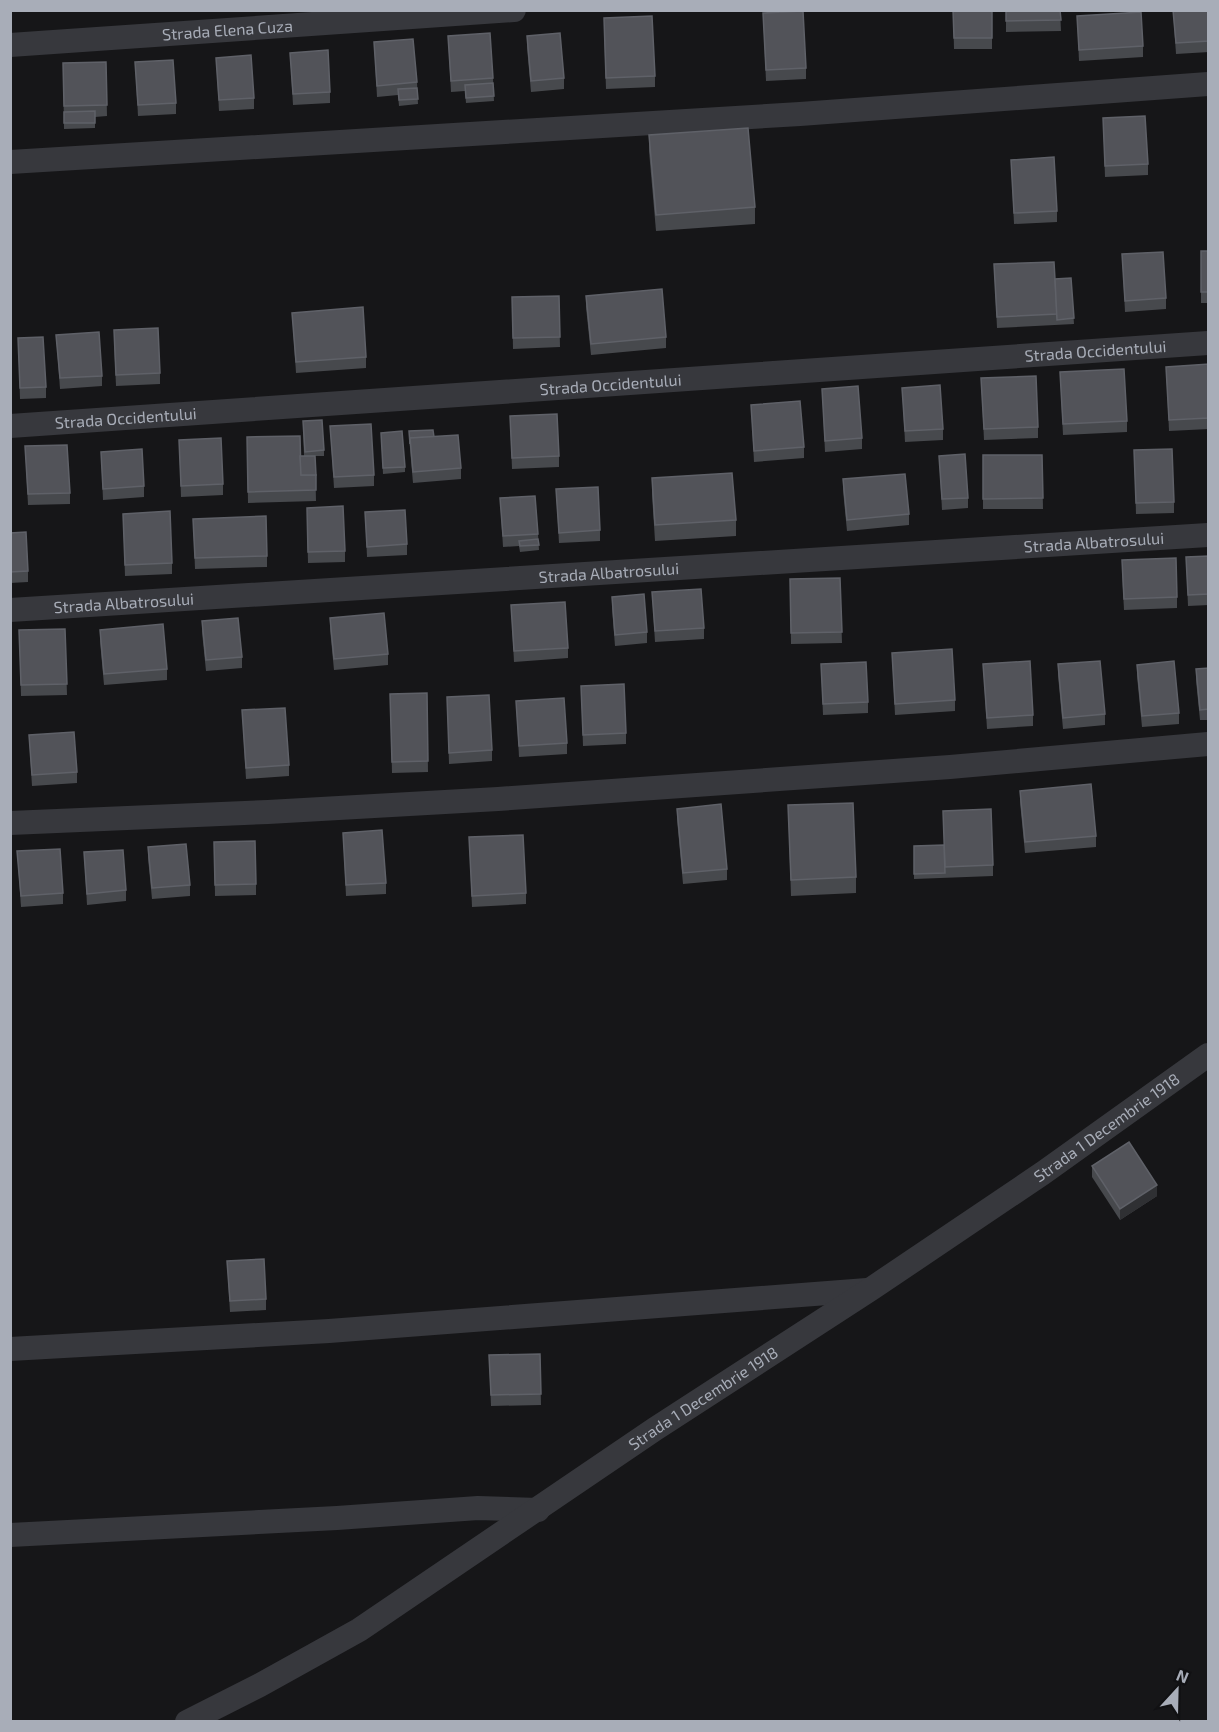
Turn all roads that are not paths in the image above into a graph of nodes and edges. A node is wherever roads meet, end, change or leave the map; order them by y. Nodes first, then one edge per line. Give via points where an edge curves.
1 (514, 10) edge
2 (10, 45) edge
3 (1209, 84) edge
4 (10, 162) edge
5 (1209, 343) edge
6 (10, 426) edge
7 (1209, 535) edge
8 (10, 610) edge
9 (1209, 744) edge
10 (10, 823) edge
11 (1209, 1055) edge
12 (871, 1289) junction
13 (10, 1349) edge
14 (538, 1510) junction
15 (10, 1535) edge
16 (187, 1722) edge

1 - 2 street, Strada Elena Cuza
3 - 4 street
5 - 6 street, Strada Occidentului
7 - 8 street, Strada Albatrosului
9 - 10 street via 498,799
11 - 12 street, Strada 1 Decembrie 1918
12 - 13 street via 329,1331
12 - 14 street, Strada 1 Decembrie 1918
14 - 15 street via 478,1508
14 - 16 street, Strada 1 Decembrie 1918 via 359,1630

